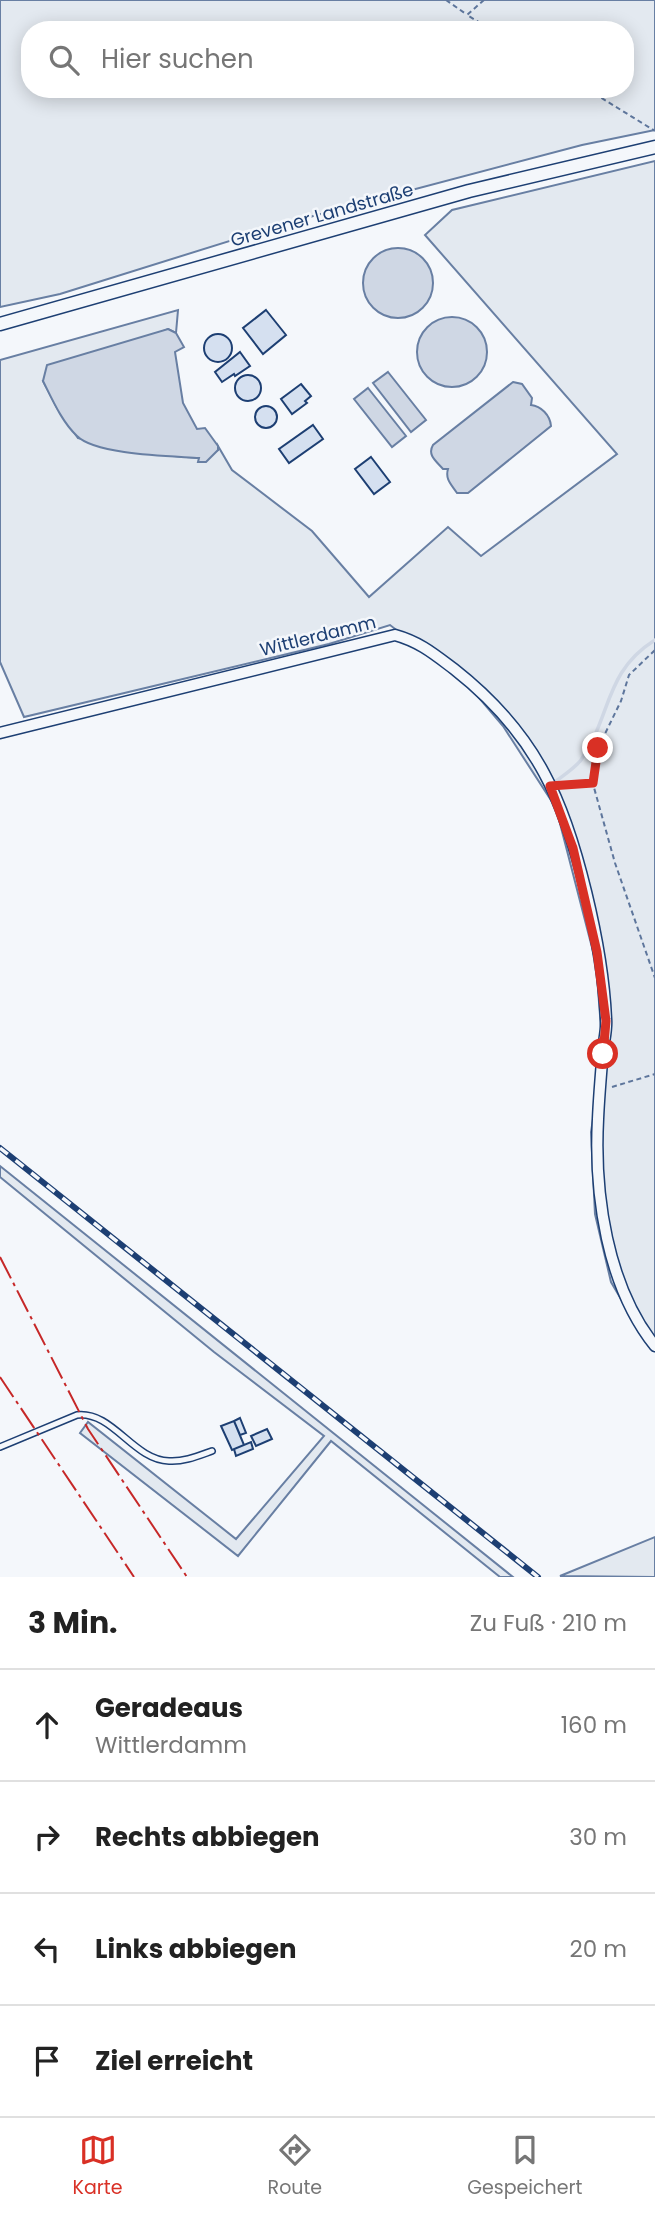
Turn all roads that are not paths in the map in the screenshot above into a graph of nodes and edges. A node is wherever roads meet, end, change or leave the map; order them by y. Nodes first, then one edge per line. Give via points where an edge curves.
1 (655, 147) edge
2 (0, 324) edge
3 (0, 733) edge
4 (655, 1346) edge
5 (0, 1447) edge
6 (212, 1451) dead end

1 - 2 street, Grevener Landstraße via 469,191
3 - 4 street, Wittlerdamm via 395,635 415,641 476,686 505,715 545,773 573,848 597,952 606,1021 597,1154 604,1222 623,1294
5 - 6 lane via 88,1414 148,1455 166,1461

